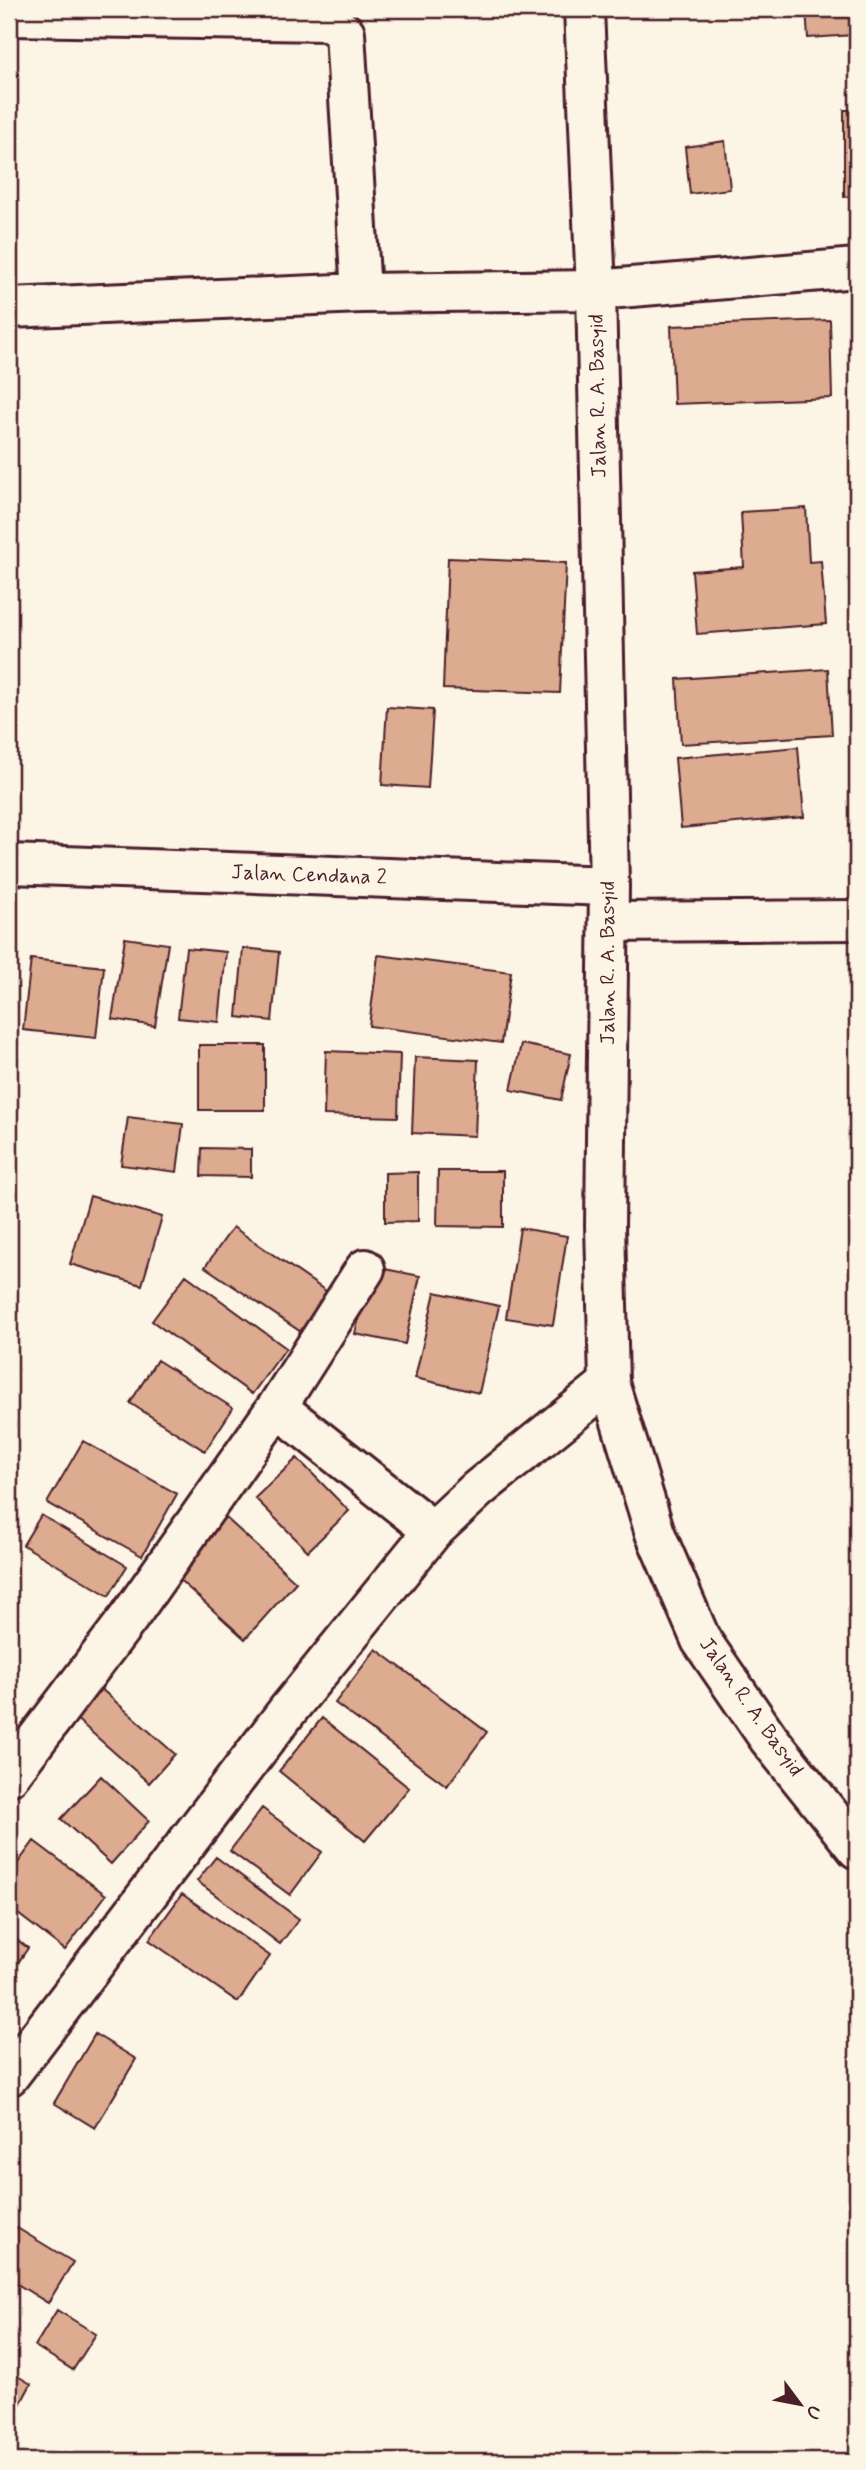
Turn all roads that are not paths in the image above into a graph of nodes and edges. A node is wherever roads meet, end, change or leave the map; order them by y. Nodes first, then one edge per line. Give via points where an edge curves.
1 (584, 9) edge
2 (9, 16) edge
3 (857, 268) edge
4 (596, 290) junction
5 (361, 293) junction
6 (9, 308) edge
7 (9, 864) edge
8 (609, 904) junction
9 (857, 920) edge
10 (365, 1269) dead end
11 (609, 1384) junction
12 (277, 1406) junction
13 (433, 1531) junction
14 (9, 1776) edge
15 (857, 1849) edge
16 (9, 2077) edge

1 - 4 street, Jalan R. A. Basyid
2 - 5 street via 328,21 345,33
3 - 4 street
4 - 5 street
4 - 8 street, Jalan R. A. Basyid
5 - 6 street
7 - 8 street, Jalan Cendana 2
8 - 9 street, Jalan Cendana 2
8 - 11 street, Jalan R. A. Basyid via 605,1225
10 - 12 street
11 - 13 street
11 - 15 street, Jalan R. A. Basyid via 655,1533 701,1640 769,1738
12 - 13 street
12 - 14 street via 130,1616
13 - 16 street via 288,1710

